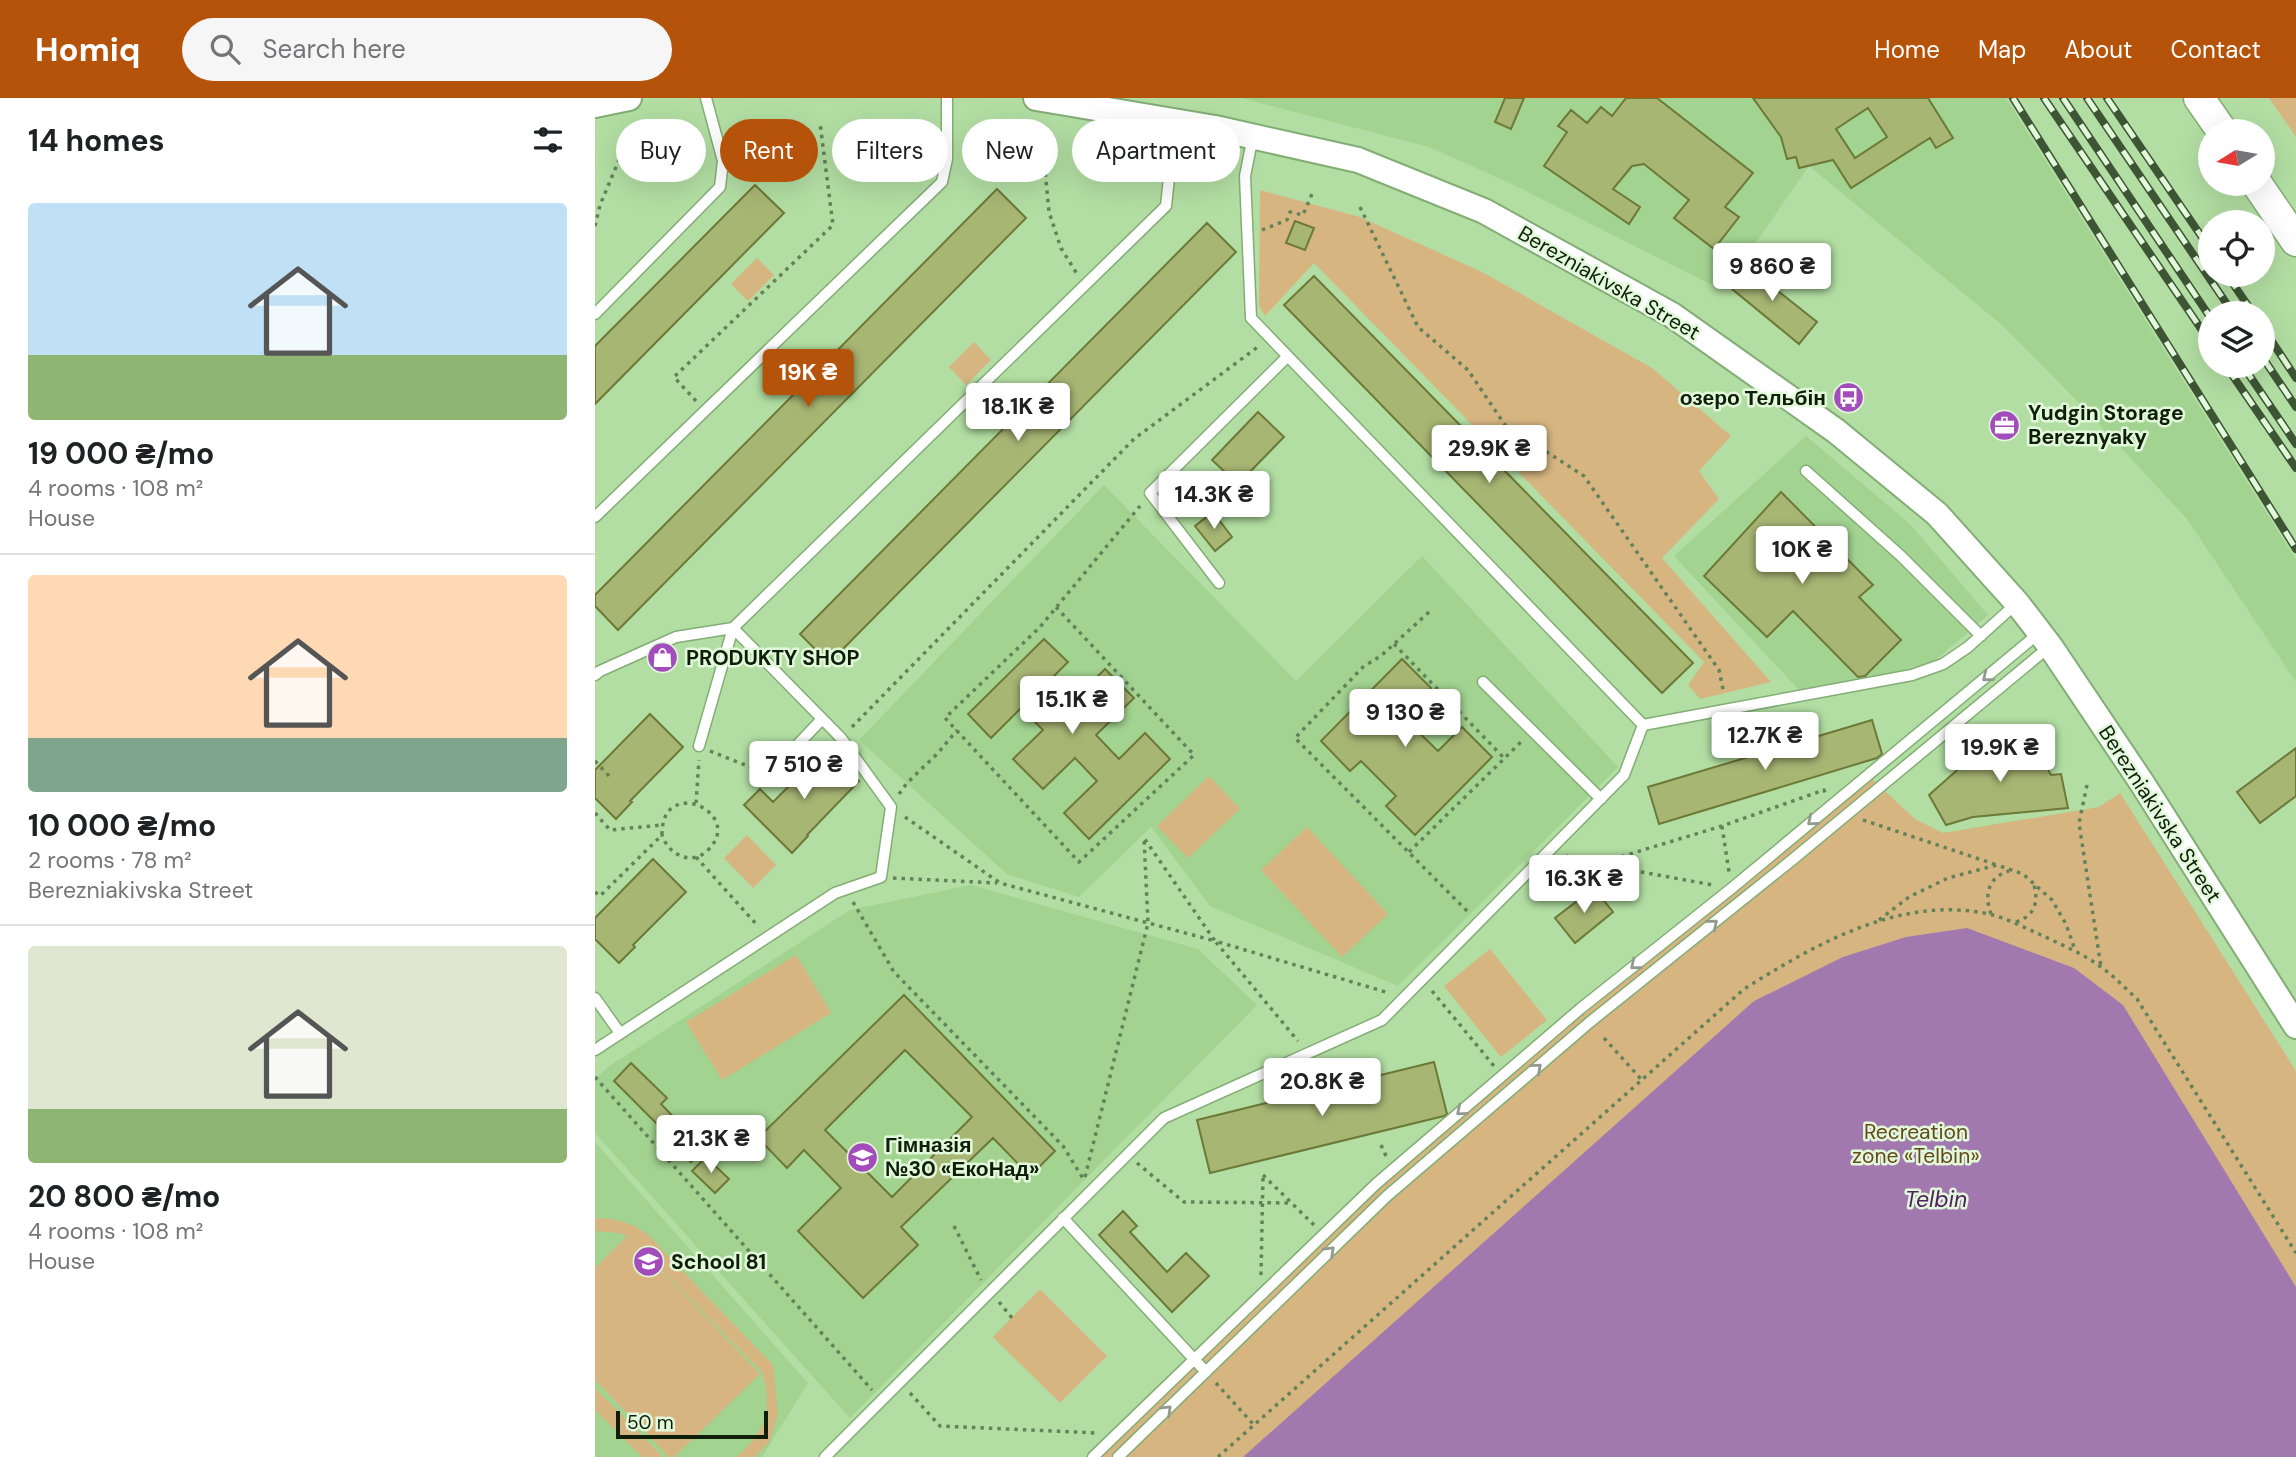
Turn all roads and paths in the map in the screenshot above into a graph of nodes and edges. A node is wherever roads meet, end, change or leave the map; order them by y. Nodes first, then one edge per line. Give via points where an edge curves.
1 (629, 98) edge
2 (706, 98) edge
3 (947, 98) edge
4 (1036, 98) edge
5 (2199, 98) edge
6 (595, 105) edge
7 (1163, 119) edge
8 (2214, 119) edge
9 (820, 123) dead end
10 (1240, 134) edge
11 (1253, 136) junction
12 (616, 165) edge
13 (1046, 182) edge
14 (1168, 182) edge
15 (1312, 194) dead end
16 (2265, 196) edge
17 (597, 207) edge
18 (1360, 207) dead end
19 (595, 226) edge
20 (1247, 236) junction
21 (2296, 242) edge
22 (1084, 285) junction
23 (595, 314) edge
24 (1269, 338) junction
25 (1287, 357) junction
26 (705, 410) junction
27 (1806, 471) dead end
28 (1150, 493) junction
29 (595, 517) edge
30 (1219, 583) dead end
31 (2017, 603) junction
32 (1056, 607) junction
33 (1429, 612) dead end
34 (733, 628) junction
35 (1981, 636) junction
36 (2045, 640) junction
37 (1394, 644) junction
38 (595, 675) edge
39 (1483, 682) dead end
40 (1453, 705) junction
41 (1727, 709) junction
42 (822, 719) junction
43 (1643, 725) junction
44 (1427, 729) dead end
45 (957, 730) junction
46 (1532, 730) junction
47 (841, 737) junction
48 (699, 746) junction
49 (1504, 758) junction
50 (595, 761) edge
51 (769, 775) joint
52 (609, 776) dead end
53 (2087, 785) dead end
54 (1601, 799) junction
55 (696, 803) junction
56 (1833, 804) junction
57 (891, 807) junction
58 (595, 813) edge
59 (1844, 816) junction
60 (662, 825) junction
61 (1722, 825) junction
62 (662, 835) junction
63 (1549, 851) junction
64 (1409, 852) junction
65 (696, 857) junction
66 (1597, 864) junction
67 (1997, 865) junction
68 (2011, 871) junction
69 (881, 877) junction
70 (2034, 882) junction
71 (1000, 883) junction
72 (1732, 888) junction
73 (845, 890) junction
74 (595, 892) edge
75 (1991, 915) junction
76 (1876, 922) junction
77 (1148, 923) junction
78 (1478, 923) junction
79 (2014, 923) junction
80 (768, 937) junction
81 (1215, 942) junction
82 (2075, 950) junction
83 (2101, 967) junction
84 (1422, 980) junction
85 (1405, 997) junction
86 (595, 998) edge
87 (2296, 1026) edge
88 (621, 1033) junction
89 (1604, 1038) dead end
90 (595, 1050) edge
91 (1308, 1053) junction
92 (1502, 1076) junction
93 (595, 1077) edge
94 (1641, 1079) junction
95 (1127, 1155) junction
96 (1262, 1203) junction
97 (1292, 1203) junction
98 (1063, 1218) junction
99 (954, 1226) dead end
100 (1323, 1235) junction
101 (2296, 1253) edge
102 (990, 1292) junction
103 (1261, 1295) junction
104 (1012, 1318) dead end
105 (1194, 1360) junction
106 (1206, 1372) junction
107 (901, 1383) junction
108 (1216, 1383) dead end
109 (882, 1401) junction
110 (1254, 1425) junction
111 (1117, 1434) junction
112 (825, 1457) edge
113 (1093, 1457) edge
114 (1118, 1457) edge
115 (1218, 1457) edge

1 - 6 street
2 - 23 lane via 723,161 720,187
3 - 26 lane via 947,159 942,182
4 - 7 street, Berezniakivska Street
5 - 8 main road
9 - 26 path via 832,225 674,377
10 - 11 street, Berezniakivska Street
11 - 20 lane via 1245,176
11 - 31 street, Berezniakivska Street via 1358,160 1484,211 1672,315 1836,431 1927,506
12 - 17 path
13 - 22 path via 1049,212 1061,248
14 - 22 lane via 1165,206
15 - 20 path via 1303,215 1290,212 1286,220
16 - 21 main road
17 - 19 path
18 - 41 path via 1418,327 1468,370 1505,425 1584,476 1719,670
20 - 24 lane via 1251,318
22 - 34 lane
24 - 25 lane
24 - 47 path via 1134,439
25 - 28 lane
25 - 43 lane
26 - 29 lane
27 - 35 lane
28 - 30 lane
28 - 32 path
31 - 35 lane
31 - 36 street, Berezniakivska Street
32 - 45 path via 945,718
32 - 45 path via 1194,755 1079,862
33 - 37 path
34 - 38 lane via 676,637
34 - 42 lane
34 - 48 lane
35 - 41 lane via 1943,664 1912,675
36 -> 56 lane
36 - 59 lane
36 - 87 street, Berezniakivska Street
37 - 40 path
37 - 64 path via 1363,667 1295,737
39 - 46 lane
40 - 44 path
40 - 49 path
41 - 43 lane
42 - 47 lane
42 - 51 lane
43 - 54 lane via 1624,775
45 - 57 path
46 - 49 path
46 - 54 lane
47 - 57 lane
48 - 51 path
48 - 55 path
49 - 64 path
50 - 52 path
53 - 83 path via 2079,823
54 - 63 lane
55 - 60 path via 670,809
55 - 65 path via 711,813 717,830 711,847
56 - 61 path via 1823,790
56 -> 72 lane
57 - 69 lane
57 - 71 path
58 - 60 path via 610,830
59 - 67 path
106 -> 59 lane via 1387,1196 1590,1022
60 - 62 path
61 - 66 path
61 - 72 path
62 - 65 path via 678,856
62 - 74 path via 600,896
63 - 66 path
63 - 78 lane
64 - 78 path
65 - 80 path
66 - 72 path
67 - 68 path
67 - 76 path via 1948,878 1909,897
68 - 70 path
68 - 75 path via 1995,877 1990,885
69 - 71 path
69 - 73 lane
70 - 79 path via 2034,909
70 - 82 path via 2066,924
71 - 77 path
72 -> 92 lane
73 - 77 path via 894,972 1063,1146 1084,1181
73 - 80 lane
75 - 76 path via 1932,911
75 - 79 path
76 - 94 path via 1796,956 1744,989
77 - 81 path
77 - 81 path via 1143,838
78 - 84 lane
79 - 82 path
80 - 88 lane
81 - 85 path
81 - 91 path
82 - 83 path
83 - 101 path via 2137,999
84 - 85 lane
84 - 92 path
85 - 91 lane via 1382,1020
86 - 88 lane
88 - 90 lane
89 - 94 path
91 - 95 lane via 1164,1118
92 -> 100 lane
93 - 109 path
94 - 110 path
95 - 96 path via 1184,1202
95 - 98 lane
96 - 97 path
96 - 97 path via 1263,1175
96 - 103 path
97 - 100 path
98 - 102 lane
98 - 105 lane
99 - 102 path
100 - 103 lane
102 - 104 path
102 - 107 lane
103 - 105 lane
105 - 106 lane
105 - 111 lane
114 -> 106 lane
107 - 109 lane
107 - 111 path via 940,1426
108 - 110 path
109 - 112 lane
110 - 115 path
111 - 113 lane

